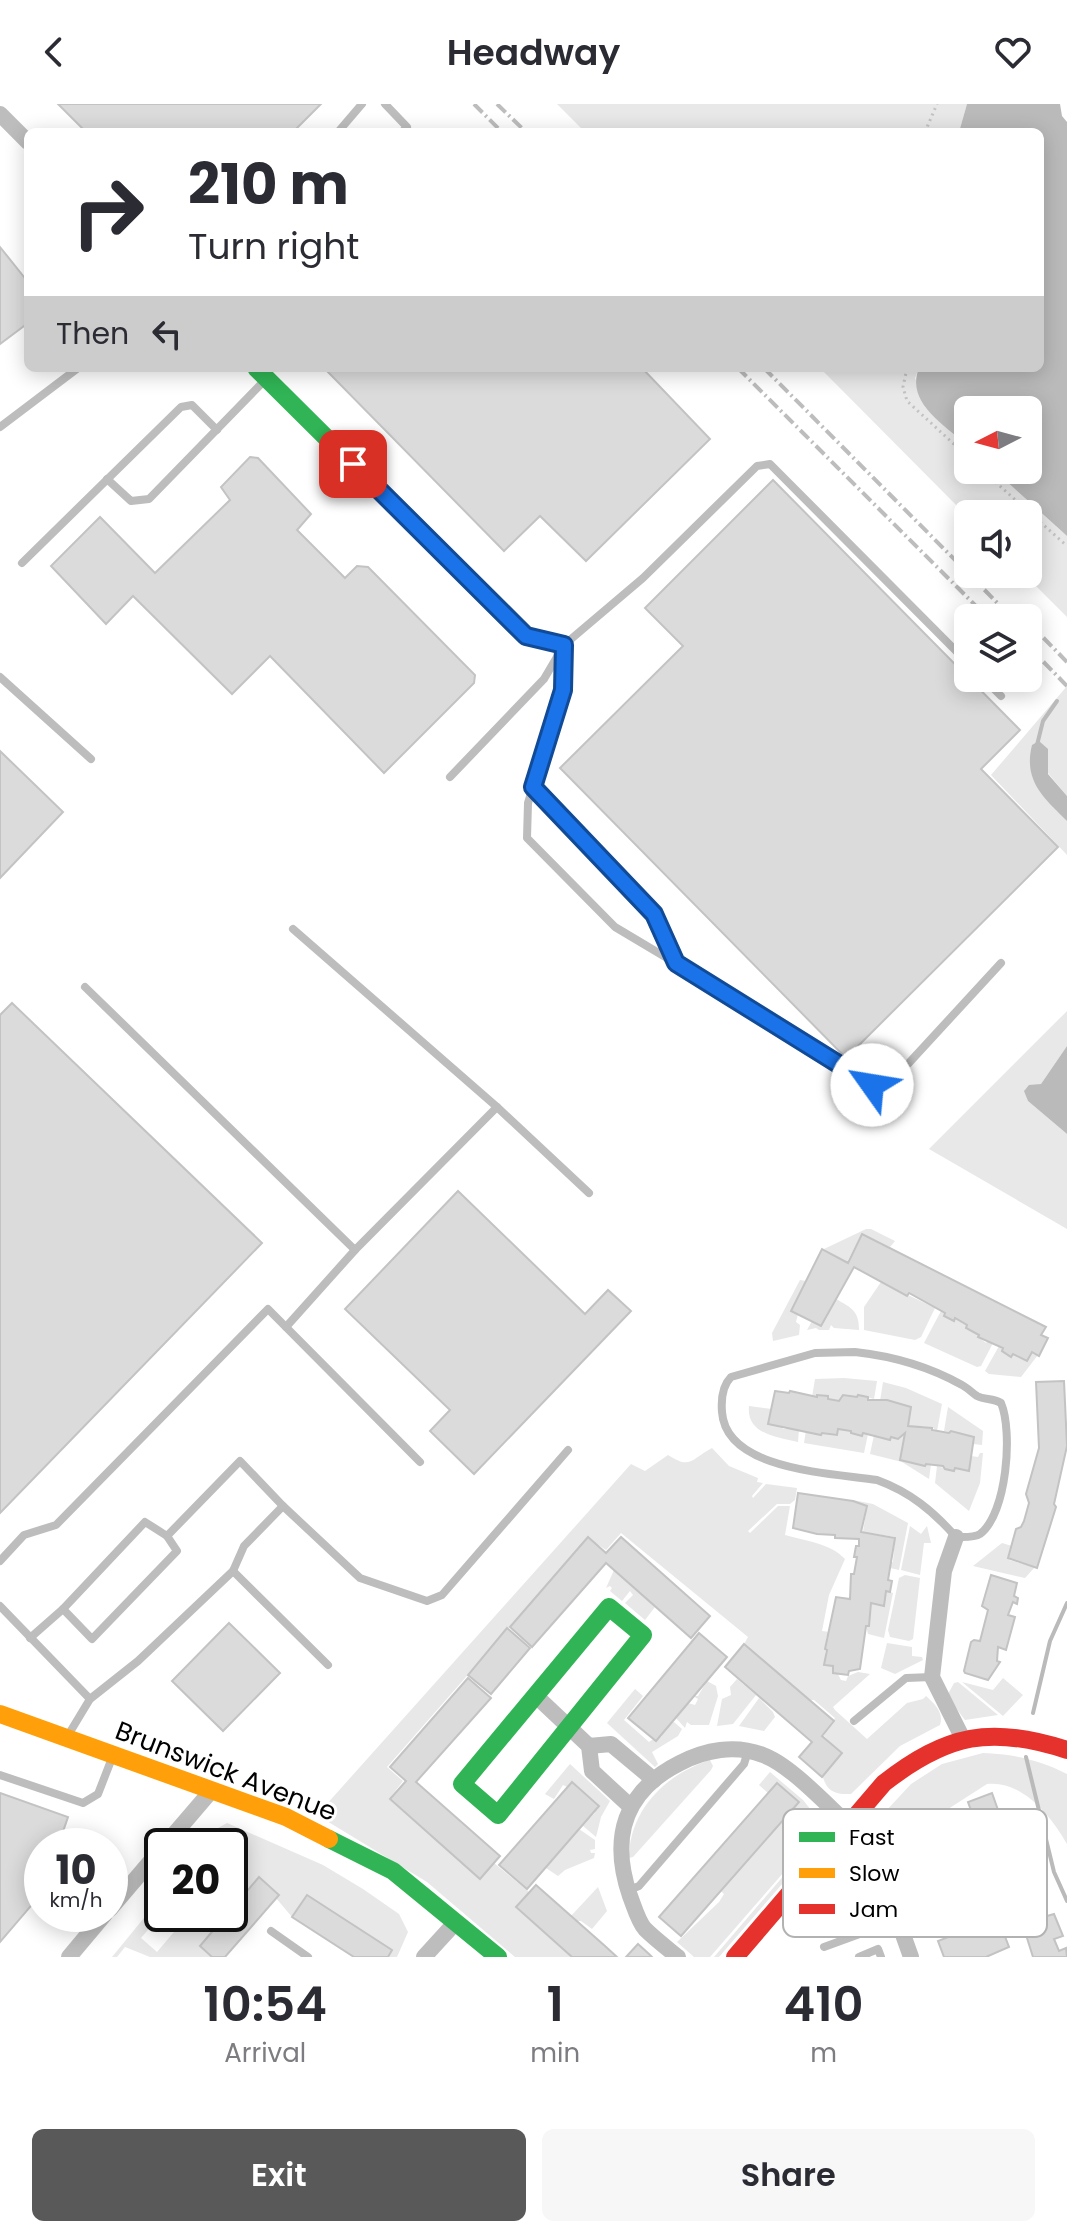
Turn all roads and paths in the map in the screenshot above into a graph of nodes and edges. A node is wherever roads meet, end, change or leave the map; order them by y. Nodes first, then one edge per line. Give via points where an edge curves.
1 (362, 104) edge
2 (385, 104) edge
3 (937, 104) edge
4 (0, 114) edge
5 (341, 128) edge
6 (406, 128) edge
7 (927, 128) edge
8 (24, 138) edge
9 (73, 372) edge
10 (906, 372) edge
11 (261, 373) edge
12 (0, 427) edge
13 (217, 430) junction
14 (954, 444) edge
15 (107, 479) junction
16 (998, 484) edge
17 (1067, 546) edge
18 (22, 563) dead end
19 (564, 645) junction
20 (954, 649) edge
21 (0, 677) edge
22 (997, 692) edge
23 (1001, 696) dead end
24 (91, 759) dead end
25 (450, 777) dead end
26 (533, 787) junction
27 (293, 929) dead end
28 (676, 963) junction
29 (1001, 963) dead end
30 (85, 987) dead end
31 (497, 1107) junction
32 (589, 1193) dead end
33 (355, 1250) junction
34 (286, 1327) junction
35 (568, 1450) dead end
36 (420, 1462) dead end
37 (283, 1506) junction
38 (167, 1536) junction
39 (956, 1537) junction
40 (0, 1561) edge
41 (233, 1571) junction
42 (0, 1606) edge
43 (63, 1609) junction
44 (30, 1638) junction
45 (328, 1665) dead end
46 (932, 1677) junction
47 (536, 1696) junction
48 (90, 1699) junction
49 (0, 1714) edge
50 (854, 1721) dead end
51 (570, 1728) junction
52 (67, 1737) junction
53 (962, 1737) junction
54 (589, 1746) junction
55 (1067, 1750) edge
56 (748, 1751) junction
57 (114, 1754) junction
58 (0, 1775) edge
59 (654, 1780) junction
60 (212, 1790) junction
61 (631, 1807) junction
62 (830, 1809) edge
63 (861, 1809) edge
64 (179, 1828) edge
65 (144, 1869) edge
66 (128, 1888) edge
67 (628, 1890) junction
68 (783, 1900) edge
69 (455, 1923) junction
70 (271, 1931) dead end
71 (90, 1932) edge
72 (851, 1937) edge
73 (824, 1947) dead end
74 (69, 1957) edge
75 (308, 1957) edge
76 (424, 1957) edge
77 (498, 1957) edge
78 (678, 1957) edge
79 (735, 1957) edge
80 (859, 1957) edge
81 (881, 1957) edge

1 - 5 lane
2 - 6 lane
3 - 7 path
4 - 8 street
9 - 12 lane
10 - 14 path via 907,401
11 - 13 lane
11 - 19 street via 526,636
13 - 15 lane via 149,499 131,501
13 - 15 lane via 192,405 184,405
15 - 18 lane
16 - 17 path
19 - 20 lane via 643,578 757,466 770,464
19 - 25 lane via 544,679
19 - 26 lane via 563,690
21 - 24 lane
22 - 23 lane
26 - 28 lane via 654,914
26 - 28 lane via 527,838 615,927
27 - 31 lane
28 - 29 lane via 872,1085 896,1077
30 - 33 lane
31 - 32 lane
31 - 33 lane
33 - 34 lane
34 - 36 lane
34 - 40 lane via 268,1309 56,1525 24,1535
35 - 37 lane via 442,1595 427,1601 360,1578
37 - 38 lane via 240,1461
37 - 41 lane via 244,1546
38 - 43 lane via 145,1522
38 - 43 lane via 177,1551 92,1639
39 - 39 lane via 923,1504 892,1486 749,1453 725,1426 725,1383 736,1374 792,1358 855,1352 919,1366 980,1398 998,1400 1006,1451 999,1500 980,1533
39 - 46 street via 944,1571
41 - 45 lane
41 - 48 lane
42 - 44 lane
43 - 44 lane
44 - 48 lane
46 - 50 lane via 906,1678
46 - 53 street
47 - 51 street
47 - 51 street via 462,1784 498,1815
47 - 51 street via 609,1607 643,1635
48 - 52 lane
49 - 52 street, Brunswick Avenue
51 - 54 street
52 - 57 street, Brunswick Avenue
53 - 55 street via 1015,1735
53 - 63 street via 907,1763
54 - 59 street via 611,1744
54 - 61 street via 592,1771
56 - 59 street via 702,1753
56 - 62 street via 771,1758
56 - 67 lane via 744,1764 639,1886
57 - 58 lane via 98,1794 83,1803
57 - 60 street, Brunswick Avenue
59 - 61 street
60 - 64 street
60 - 69 street, Brunswick Avenue via 286,1817 393,1871
61 - 67 street via 620,1854
65 - 66 street
67 - 78 street via 644,1927
68 - 79 street
69 - 76 street
69 - 77 street, Brunswick Avenue
70 - 75 lane
71 - 74 street
72 - 73 lane
80 - 81 lane via 878,1949

